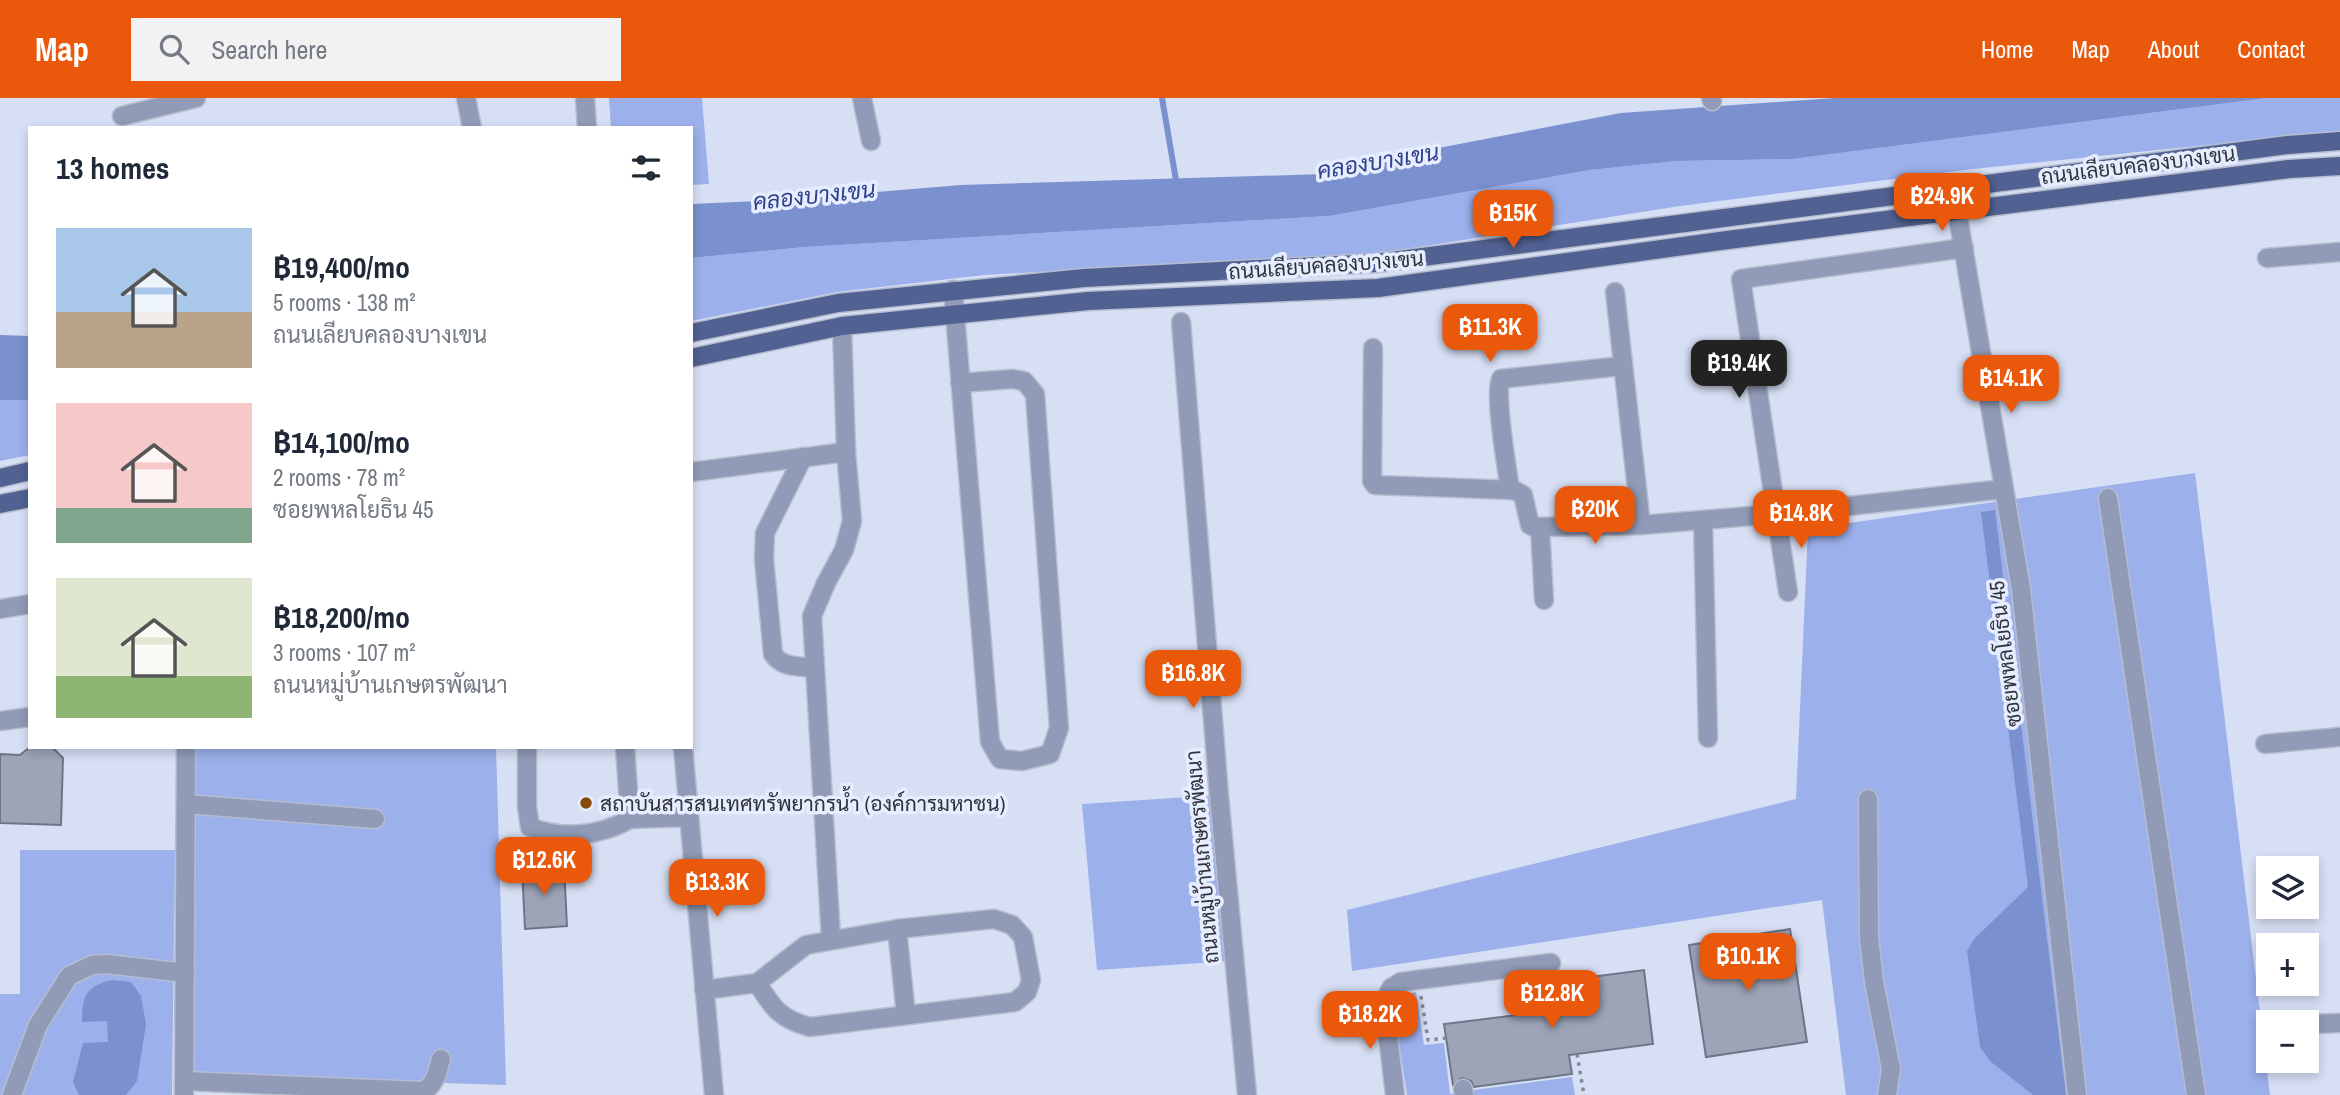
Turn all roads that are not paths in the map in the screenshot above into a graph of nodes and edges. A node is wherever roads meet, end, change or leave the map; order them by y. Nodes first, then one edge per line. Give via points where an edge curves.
1 (196, 98) edge
2 (466, 98) edge
3 (585, 98) edge
4 (862, 98) edge
5 (122, 116) dead end
6 (472, 126) edge
7 (587, 126) edge
8 (871, 141) dead end
9 (2340, 141) edge
10 (2340, 166) edge
11 (1953, 187) junction
12 (1957, 211) junction
13 (1964, 248) junction
14 (2340, 252) edge
15 (2267, 258) dead end
16 (953, 290) junction
17 (1615, 292) dead end
18 (956, 314) junction
19 (1181, 322) dead end
20 (842, 326) junction
21 (693, 333) edge
22 (1373, 348) dead end
23 (693, 358) edge
24 (1622, 366) junction
25 (960, 383) junction
26 (846, 452) junction
27 (803, 457) junction
28 (28, 471) edge
29 (693, 472) edge
30 (0, 478) edge
31 (2004, 489) junction
32 (1510, 490) junction
33 (28, 498) edge
34 (2108, 498) dead end
35 (0, 504) edge
36 (1776, 514) junction
37 (1703, 520) junction
38 (1641, 525) junction
39 (1540, 528) junction
40 (1788, 592) dead end
41 (1544, 600) dead end
42 (28, 604) edge
43 (0, 609) edge
44 (814, 668) junction
45 (28, 717) edge
46 (0, 721) edge
47 (2340, 737) edge
48 (1708, 738) dead end
49 (2265, 744) dead end
50 (186, 749) edge
51 (527, 749) edge
52 (625, 749) edge
53 (683, 749) edge
54 (1868, 799) dead end
55 (186, 804) junction
56 (689, 817) junction
57 (630, 819) junction
58 (375, 820) dead end
59 (897, 929) junction
60 (831, 939) junction
61 (1551, 963) dead end
62 (185, 973) junction
63 (757, 983) junction
64 (704, 990) junction
65 (905, 1015) junction
66 (2340, 1023) edge
67 (2319, 1024) edge
68 (441, 1059) dead end
69 (184, 1088) edge
70 (12, 1095) edge
71 (714, 1095) edge
72 (1247, 1095) edge
73 (1395, 1095) edge
74 (1887, 1095) edge
75 (2077, 1095) edge
76 (2196, 1095) edge

1 - 5 street
2 - 6 street
3 - 7 street
4 - 8 street
9 - 11 main road, ถนนเลียบคลองบางเขน
10 - 12 main road, ถนนเลียบคลองบางเขน
11 - 12 street, ซอยพหลโยธิน 45
11 - 16 main road, ถนนเลียบคลองบางเขน via 1376,263 1084,278
12 - 13 street, ซอยพหลโยธิน 45
12 - 18 main road, ถนนเลียบคลองบางเขน via 1378,288 1088,301
13 - 31 street, ซอยพหลโยธิน 45
13 - 36 street via 1741,279
14 - 15 street
16 - 18 street
16 - 21 main road, ถนนเลียบคลองบางเขน via 838,303
17 - 24 street
18 - 20 main road, ถนนเลียบคลองบางเขน
18 - 25 street
19 - 72 street, ถนนหมู่บ้านเกษตรพัฒนา
20 - 23 main road, ถนนเลียบคลองบางเขน
20 - 26 street
22 - 32 street via 1375,485
24 - 32 street via 1502,379 1500,400
24 - 38 street
25 - 25 street via 1012,379 1024,381 1035,394 1059,728 1050,754 1022,761 1000,759 990,742
26 - 27 street
26 - 44 street via 852,521 844,550 812,615
27 - 29 street
27 - 44 street via 765,533 764,559 773,654 787,665
28 - 30 main road
31 - 36 street
31 - 75 street, ซอยพหลโยธิน 45 via 2021,589
32 - 39 street via 1523,495 1530,525
33 - 35 main road
34 - 76 street
36 - 37 street
36 - 40 street
37 - 38 street
37 - 48 street
38 - 39 street
39 - 41 street
42 - 43 street
44 - 60 street
45 - 46 street
47 - 49 street
50 - 55 street
51 - 57 street via 530,827 547,834 595,834
52 - 57 street
53 - 56 street
54 - 74 street via 1869,937 1891,1069
55 - 58 street
55 - 62 street
56 - 57 street
56 - 64 street
59 - 60 street
59 - 65 street
59 - 65 street via 994,919 1012,925 1023,937 1031,980 1027,992 1014,1002
60 - 63 street via 806,944
61 - 73 street via 1418,980 1391,988 1384,1003
62 - 69 street
62 - 70 street via 107,964 92,965 69,976 38,1025
63 - 64 street
63 - 65 street via 789,1021 810,1027
64 - 71 street
66 - 67 street
68 - 69 street via 435,1082 423,1091

